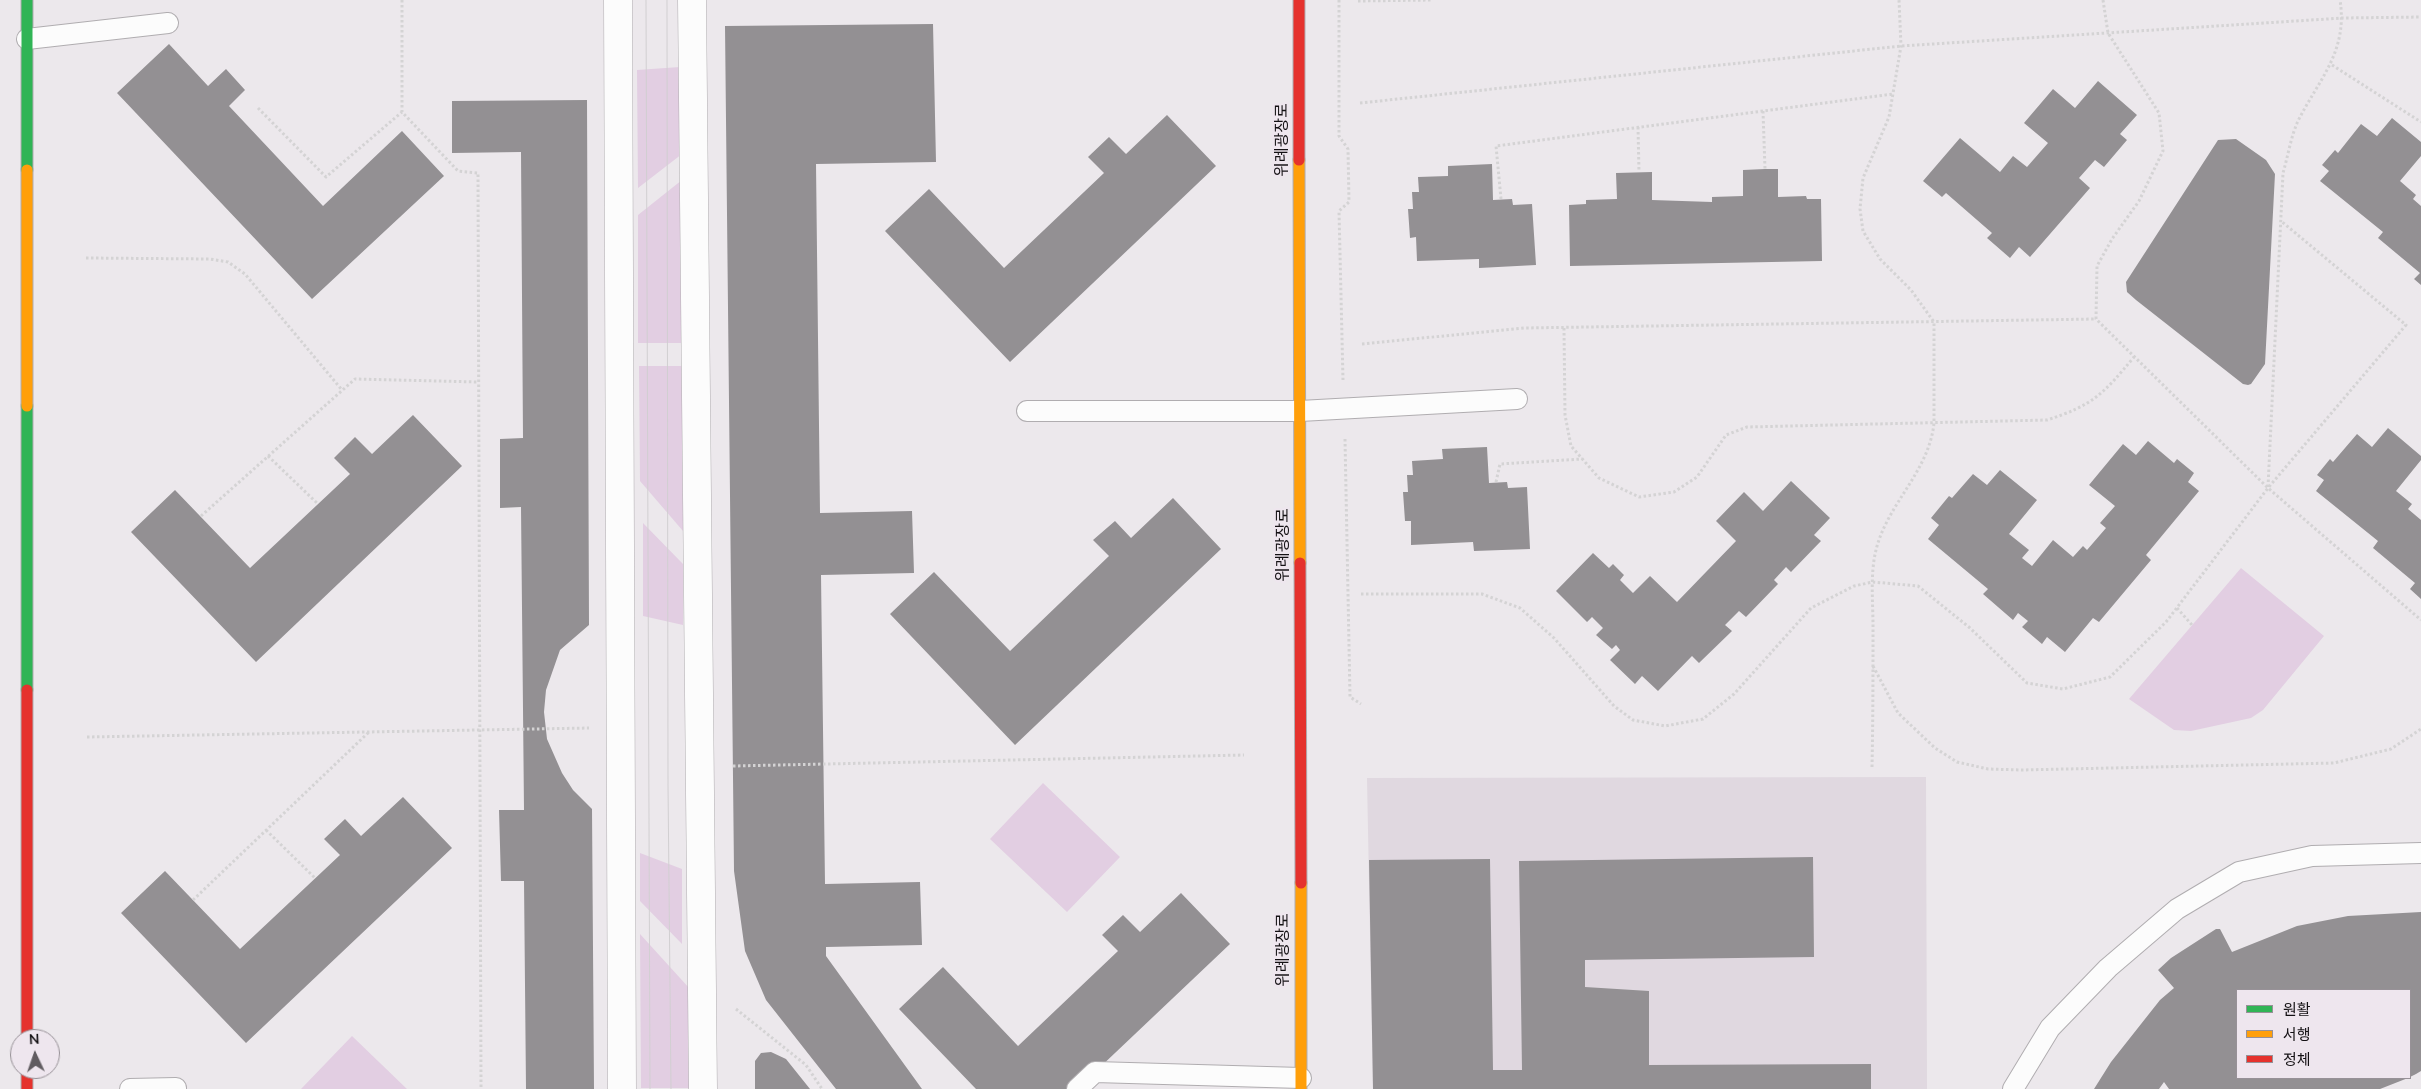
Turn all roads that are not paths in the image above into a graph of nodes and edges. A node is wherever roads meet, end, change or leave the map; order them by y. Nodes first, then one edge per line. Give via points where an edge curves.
1 (26, 0) edge
2 (618, 0) edge
3 (692, 0) edge
4 (1299, 0) edge
5 (168, 23) dead end
6 (27, 39) junction
7 (1517, 399) dead end
8 (1027, 411) dead end
9 (1300, 411) junction
10 (2421, 853) edge
11 (26, 1029) edge
12 (1301, 1084) edge
13 (176, 1088) edge
14 (130, 1089) edge
15 (622, 1089) edge
16 (703, 1089) edge
17 (1077, 1089) edge
18 (2013, 1089) edge

1 - 6 street
2 - 15 street
3 - 16 street
4 - 9 street, 위례광장로
5 - 6 lane
6 - 11 street
7 - 9 lane
8 - 9 lane
9 - 12 street, 위례광장로
10 - 18 lane via 2312,856 2239,872 2177,909 2108,968 2050,1028
12 - 17 lane via 1094,1072
13 - 14 lane

